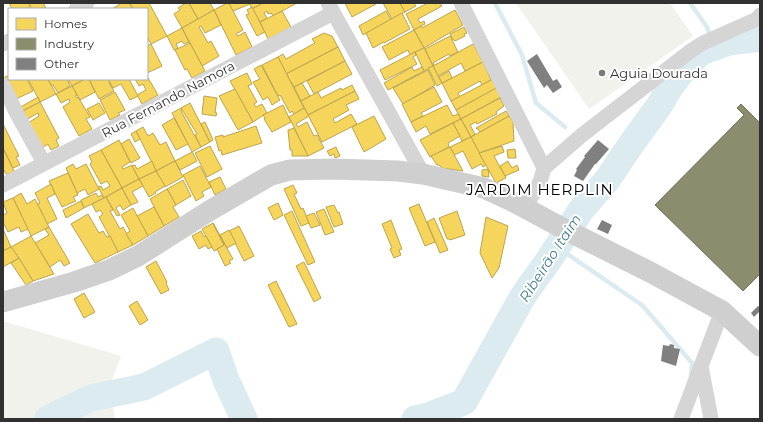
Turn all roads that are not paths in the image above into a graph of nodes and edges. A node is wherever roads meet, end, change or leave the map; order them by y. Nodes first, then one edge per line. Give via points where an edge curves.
1 (88, 3) edge
2 (461, 3) edge
3 (78, 8) edge
4 (330, 8) edge
5 (760, 15) edge
6 (3, 85) edge
7 (44, 163) junction
8 (544, 168) junction
9 (423, 174) junction
10 (3, 185) edge
11 (525, 208) junction
12 (3, 302) edge
13 (722, 311) junction
14 (760, 346) edge
15 (700, 366) junction
16 (681, 419) edge
17 (711, 419) edge

1 - 3 street
2 - 8 street
4 - 7 street, Rua Fernando Namora
4 - 9 street
5 - 8 street via 757,19 692,50 582,135
6 - 7 street
7 - 10 street, Rua Fernando Namora
8 - 11 street via 540,182
9 - 11 main road via 484,188
9 - 12 main road via 333,169 280,172 209,211 138,256 109,270
11 - 13 main road
13 - 14 main road
13 - 15 street
15 - 16 street
15 - 17 street

